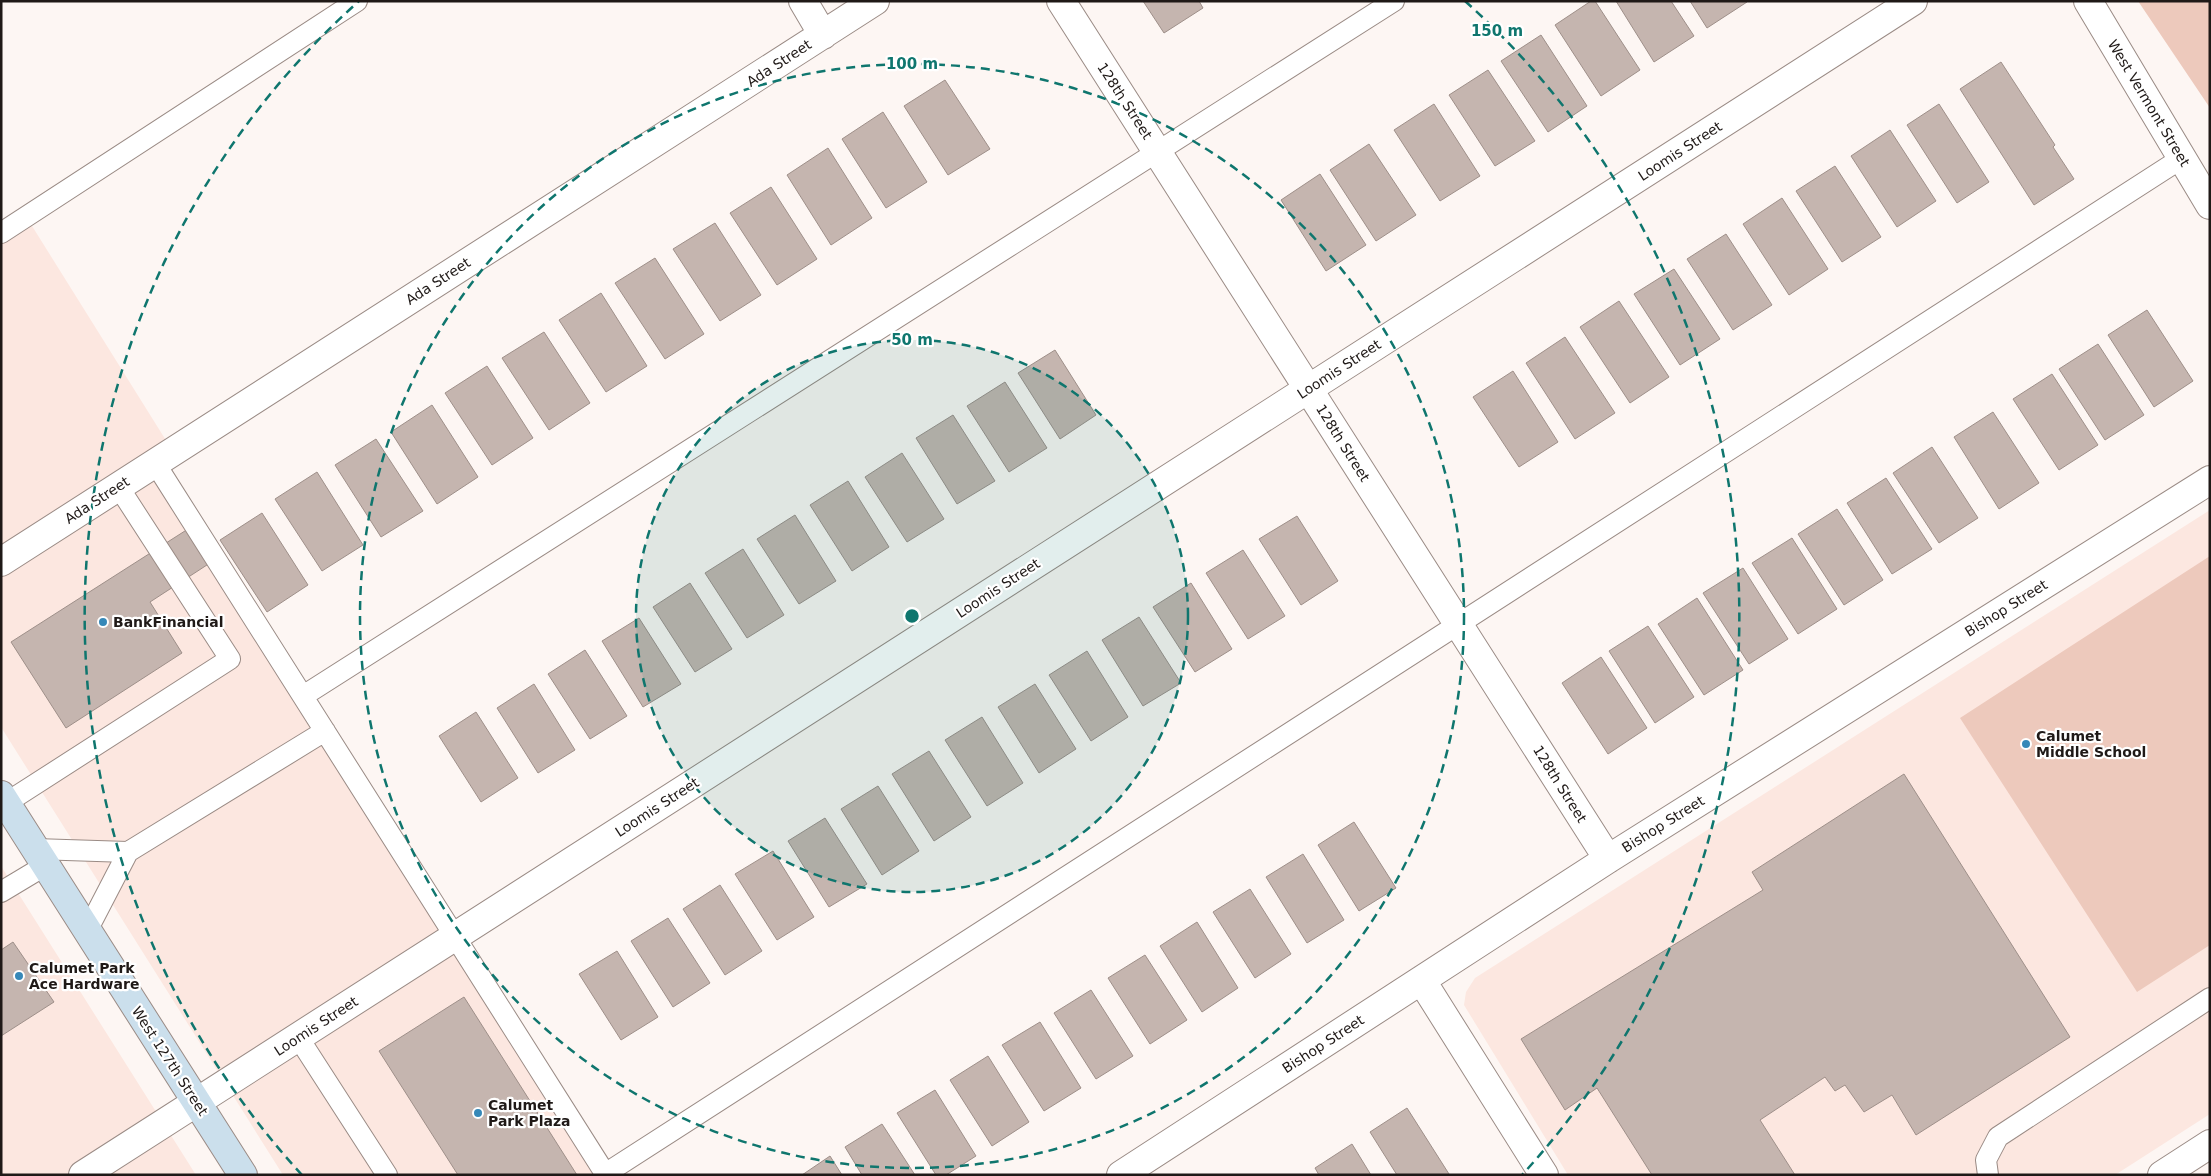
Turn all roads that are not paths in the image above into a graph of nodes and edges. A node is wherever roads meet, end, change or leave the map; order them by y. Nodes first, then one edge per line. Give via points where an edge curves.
1 (357, 1) edge
2 (803, 1) edge
3 (875, 1) edge
4 (1061, 1) edge
5 (1394, 1) edge
6 (1913, 1) edge
7 (2088, 1) edge
8 (823, 34) junction
9 (1158, 152) junction
10 (2182, 158) junction
11 (2210, 205) edge
12 (1, 233) edge
13 (1308, 389) junction
14 (156, 462) junction
15 (2210, 480) edge
16 (118, 486) junction
17 (1, 562) edge
18 (1459, 624) junction
19 (303, 696) junction
20 (324, 731) junction
21 (4, 799) edge
22 (128, 852) junction
23 (40, 857) junction
24 (1608, 859) junction
25 (1, 892) edge
26 (87, 931) junction
27 (455, 937) junction
28 (1422, 981) junction
29 (2210, 998) edge
30 (298, 1037) junction
31 (197, 1102) junction
32 (2210, 1144) edge
33 (605, 1174) edge
34 (82, 1175) edge
35 (243, 1175) edge
36 (386, 1175) edge
37 (1121, 1175) edge
38 (1544, 1175) edge
39 (1988, 1175) edge
40 (2162, 1175) edge

1 - 12 lane
2 - 8 street
3 - 8 street, Ada Street
4 - 9 street, 128th Street
5 - 9 lane
6 - 13 street, Loomis Street
7 - 10 street, West Vermont Street
8 - 14 street, Ada Street
9 - 13 street, 128th Street
9 - 19 lane
10 - 11 street, West Vermont Street
10 - 18 lane
13 - 18 street, 128th Street
13 - 27 street, Loomis Street
14 - 16 street, Ada Street
14 - 19 lane
15 - 24 street, Bishop Street
16 - 17 street, Ada Street
16 - 21 lane via 230,659
18 - 24 street, 128th Street
18 - 33 lane
19 - 20 lane
20 - 22 lane
20 - 27 lane
21 - 23 main road, West 127th Street
22 - 23 lane
22 - 26 lane
23 - 25 lane
23 - 26 main road, West 127th Street
24 - 28 street, Bishop Street
26 - 31 main road, West 127th Street
27 - 30 street, Loomis Street
27 - 33 lane
28 - 37 street, Bishop Street
28 - 38 street
29 - 39 lane via 1998,1137 1986,1160
30 - 31 street, Loomis Street
30 - 36 lane
31 - 34 street, Loomis Street
31 - 35 main road, West 127th Street
32 - 40 street

